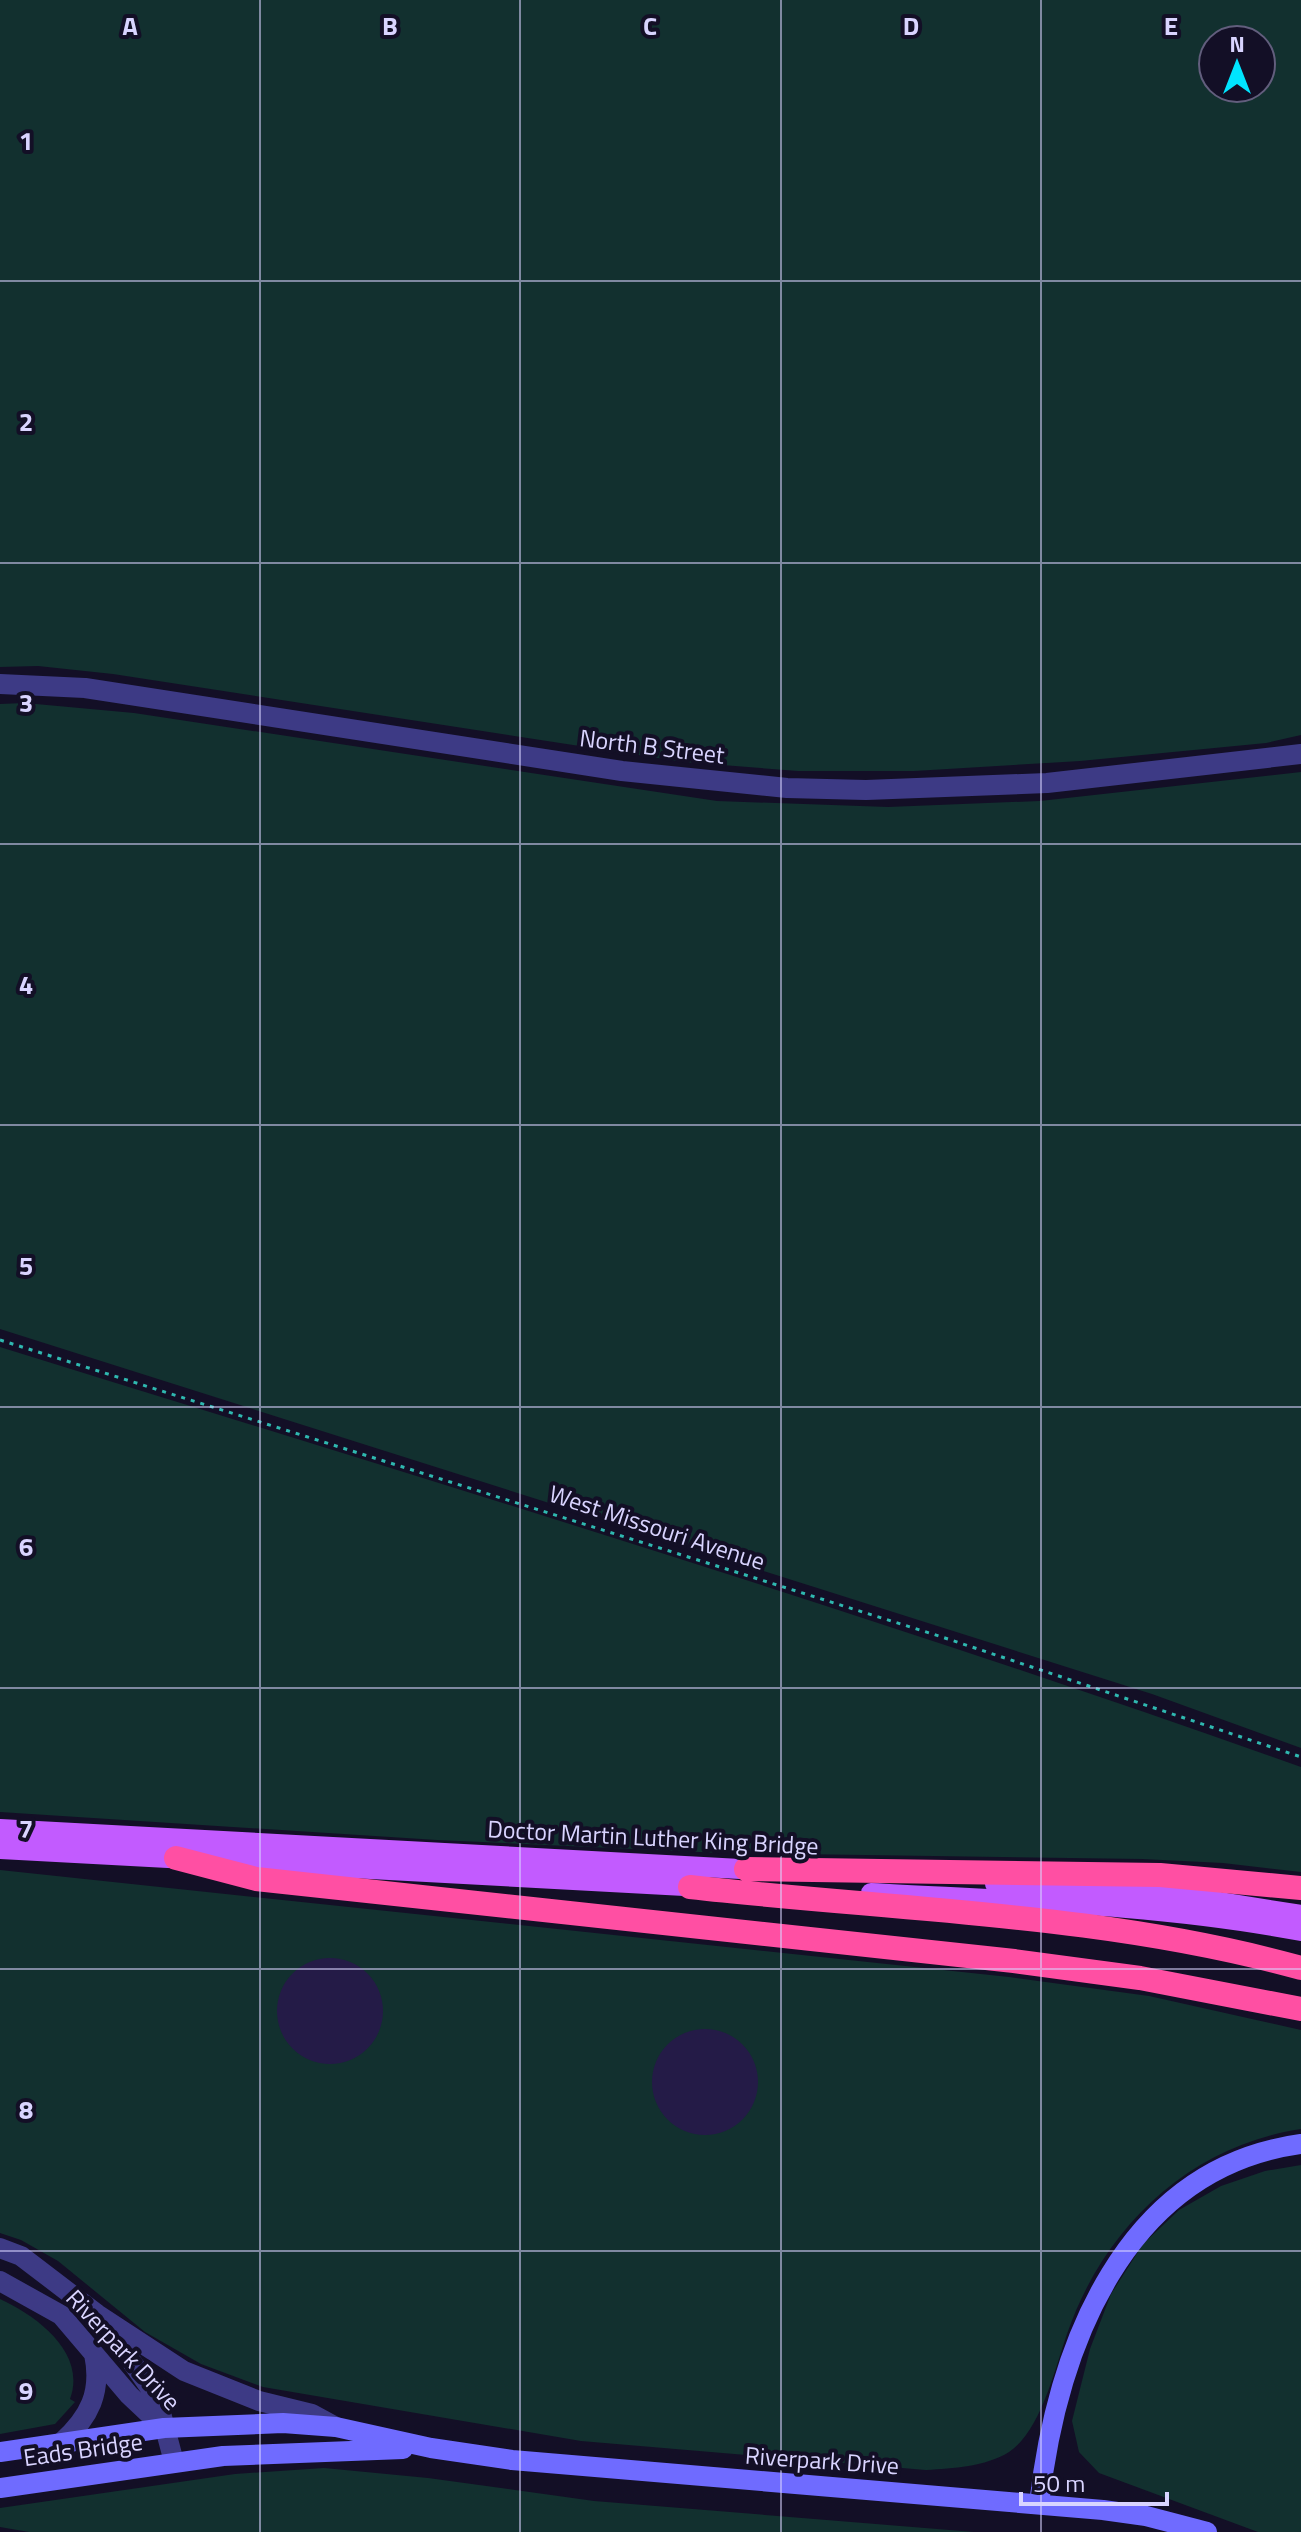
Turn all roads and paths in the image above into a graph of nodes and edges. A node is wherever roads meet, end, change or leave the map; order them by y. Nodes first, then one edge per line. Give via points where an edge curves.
1 (0, 684) edge
2 (1301, 754) edge
3 (0, 1340) edge
4 (1301, 1757) edge
5 (0, 1829) edge
6 (0, 1849) edge
7 (176, 1858) junction
8 (746, 1869) junction
9 (690, 1887) junction
10 (1301, 1888) edge
11 (1301, 1915) edge
12 (1301, 1931) edge
13 (1301, 1968) edge
14 (1301, 2009) edge
15 (1301, 2144) edge
16 (0, 2248) edge
17 (0, 2281) edge
18 (97, 2314) junction
19 (93, 2350) junction
20 (336, 2427) junction
21 (164, 2428) junction
22 (61, 2443) junction
23 (431, 2448) junction
24 (0, 2452) edge
25 (174, 2462) junction
26 (0, 2488) edge
27 (1039, 2504) junction
28 (1207, 2532) edge

1 - 2 street, North B Street via 85,688 622,771 787,788 1047,783
3 - 4 path, West Missouri Avenue via 942,1637
5 - 8 main road, Doctor Martin Luther King Bridge
6 - 7 main road, Doctor Martin Luther King Bridge
7 - 9 main road, Doctor Martin Luther King Bridge
7 - 14 highway via 256,1879 1014,1961 1140,1978
8 - 10 highway via 1160,1875
8 - 11 main road, Doctor Martin Luther King Bridge via 1134,1892
9 - 12 main road, Doctor Martin Luther King Bridge via 1152,1910
9 - 13 highway via 1136,1933
15 - 27 main road via 1271,2148 1206,2175 1157,2212 1123,2251 1080,2338 1052,2428
16 - 18 street, Riverpark Drive via 21,2256
17 - 19 street, Riverpark Drive via 61,2315
18 - 20 street, Riverpark Drive via 184,2371
18 - 21 street via 149,2382
19 - 21 street, Riverpark Drive
19 - 22 street via 98,2381 94,2403
20 - 21 main road, Eads Bridge via 236,2423
20 - 23 main road, Riverpark Drive
21 - 22 main road, Eads Bridge
21 - 25 street, Riverpark Drive
22 - 24 main road, Eads Bridge
23 - 25 main road, Riverpark Drive
23 - 27 main road, Riverpark Drive via 607,2471
25 - 26 main road, Eads Bridge
27 - 28 main road, Riverpark Drive via 1146,2516

